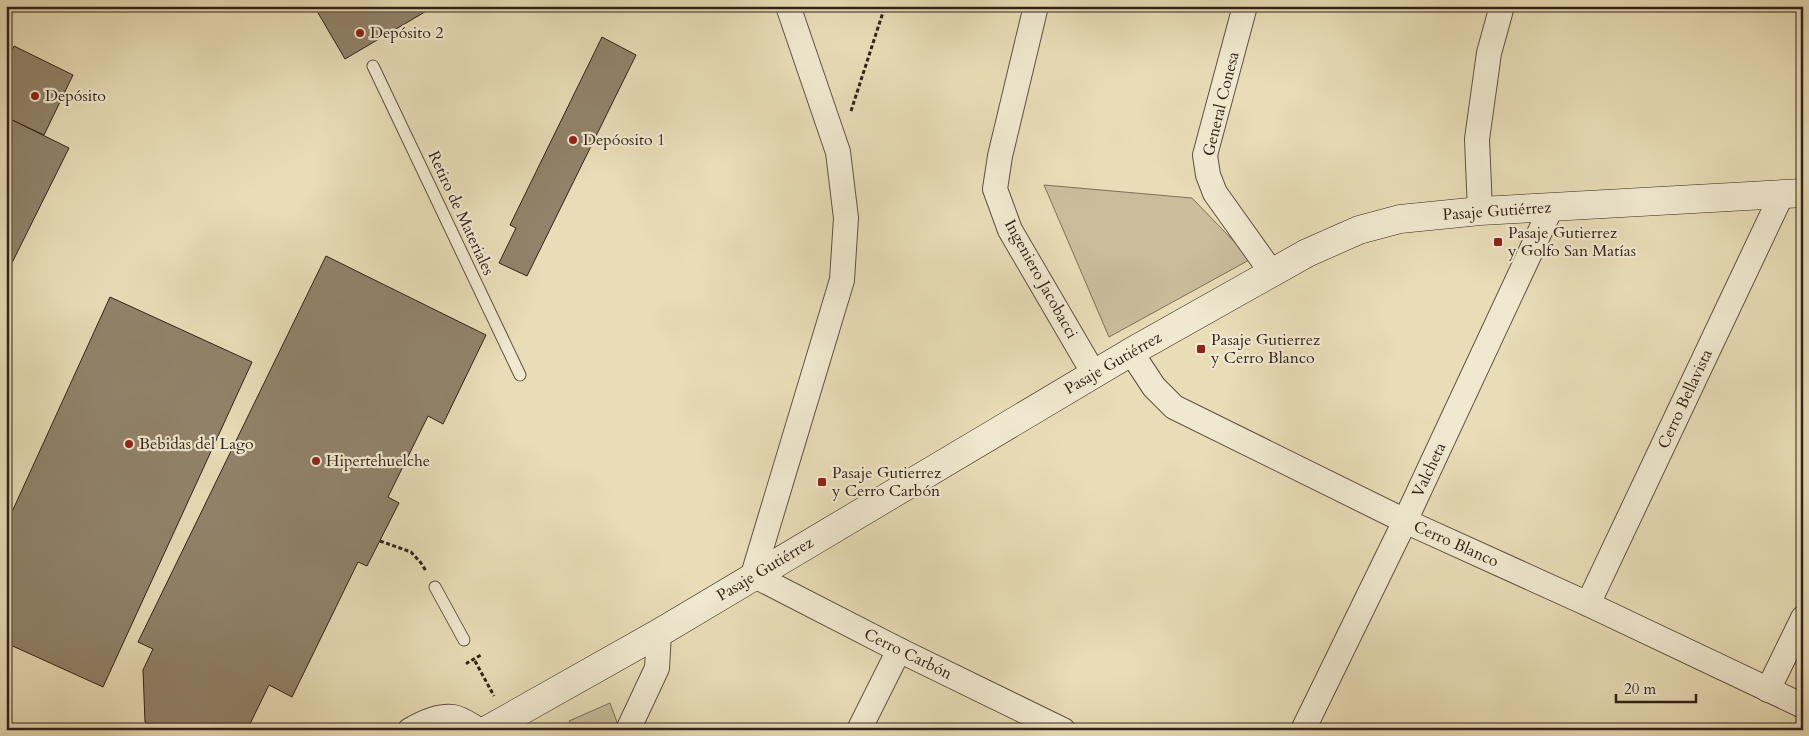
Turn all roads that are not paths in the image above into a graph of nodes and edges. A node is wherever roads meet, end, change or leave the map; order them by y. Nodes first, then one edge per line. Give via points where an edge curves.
1 (788, 6) edge
2 (1036, 6) edge
3 (1245, 6) edge
4 (1502, 6) edge
5 (373, 66) dead end
6 (1792, 194) edge
7 (1551, 208) junction
8 (1480, 211) junction
9 (1272, 273) junction
10 (1131, 352) junction
11 (1094, 374) junction
12 (520, 375) dead end
13 (1405, 521) junction
14 (754, 575) junction
15 (435, 587) road end
16 (1588, 604) junction
17 (1803, 618) edge
18 (659, 633) junction
19 (464, 640) dead end
20 (899, 650) junction
21 (1768, 690) junction
22 (1803, 706) edge
23 (496, 724) edge
24 (410, 730) edge
25 (479, 730) edge
26 (628, 730) edge
27 (859, 730) edge
28 (1063, 730) edge
29 (1303, 730) edge

1 - 14 street via 838,152 846,218 842,280
2 - 11 street, Ingeniero Jacobacci via 995,189 1010,230
3 - 9 street, General Conesa via 1205,155 1215,193
4 - 8 street via 1489,53 1477,139
5 - 12 lane, Retiro de Materiales
6 - 7 main road, Pasaje Gutiérrez
6 - 16 street, Cerro Bellavista
7 - 8 main road, Pasaje Gutiérrez
7 - 13 street, Valcheta
8 - 9 main road, Pasaje Gutiérrez via 1400,219 1359,230
9 - 10 main road, Pasaje Gutiérrez
10 - 11 main road, Pasaje Gutiérrez
10 - 13 street, Cerro Blanco via 1154,387 1174,406
11 - 14 main road, Pasaje Gutiérrez
13 - 16 street, Cerro Blanco
13 - 29 street, Valcheta
14 - 18 main road, Pasaje Gutiérrez
14 - 20 street, Cerro Carbón
15 - 19 lane
16 - 21 street, Cerro Blanco
17 - 21 street
18 - 23 main road, Pasaje Gutiérrez
18 - 26 street via 658,668
20 - 27 street
20 - 28 street, Cerro Carbón
21 - 22 street, Cerro Blanco
24 - 25 street via 440,718 454,717

